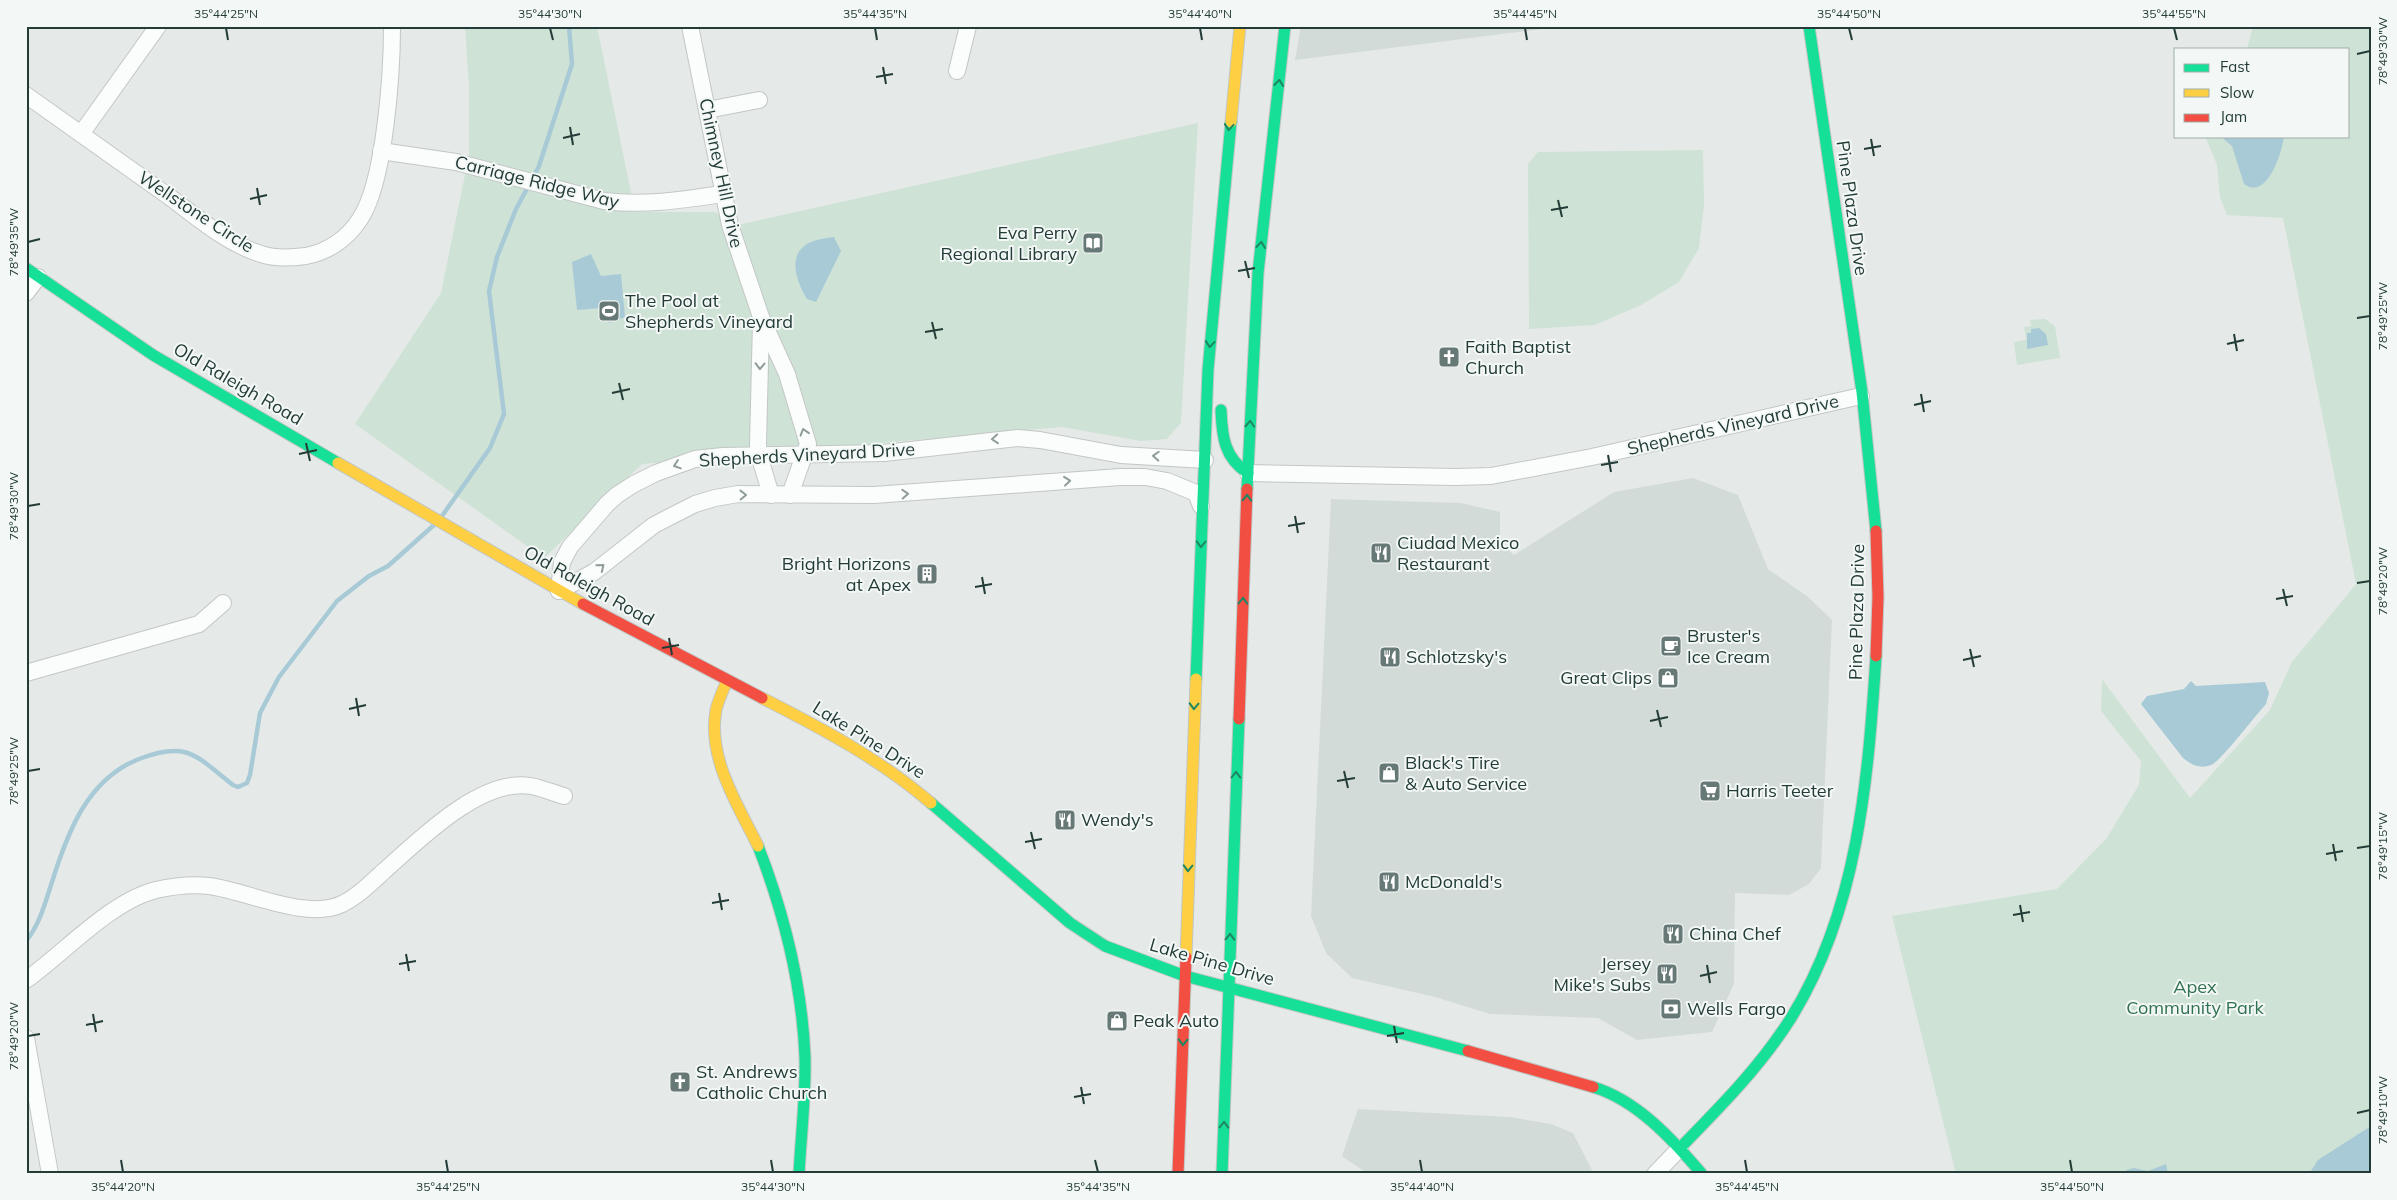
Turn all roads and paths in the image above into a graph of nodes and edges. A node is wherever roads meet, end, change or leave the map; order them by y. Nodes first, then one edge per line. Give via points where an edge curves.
1 (158, 26) edge
2 (392, 26) edge
3 (690, 26) edge
4 (968, 26) edge
5 (1240, 26) edge
6 (1285, 26) edge
7 (1809, 26) edge
8 (957, 71) dead end
9 (26, 95) edge
10 (759, 100) dead end
11 (707, 110) junction
12 (80, 134) junction
13 (382, 151) junction
14 (722, 194) junction
15 (1220, 244) junction
16 (32, 272) edge
17 (26, 293) edge
18 (761, 317) junction
19 (1221, 360) dead end
20 (1861, 396) junction
21 (1221, 399) dead end
22 (759, 455) junction
23 (805, 455) junction
24 (1210, 462) junction
25 (1248, 473) junction
26 (771, 495) junction
27 (790, 495) junction
28 (1202, 509) junction
29 (559, 591) junction
30 (223, 603) dead end
31 (1231, 606) dead end
32 (1241, 644) junction
33 (26, 673) edge
34 (727, 680) junction
35 (564, 796) dead end
36 (1185, 976) junction
37 (26, 980) edge
38 (1228, 986) junction
39 (26, 1038) edge
40 (1680, 1148) junction
41 (50, 1174) edge
42 (799, 1174) edge
43 (1178, 1174) edge
44 (1222, 1174) edge
45 (1655, 1174) edge
46 (1702, 1174) edge

1 - 12 street
2 - 13 street, Wellstone Circle via 392,59
3 - 11 street, Chimney Hill Drive
4 - 8 street
5 -> 15 main road
25 -> 6 main road via 1258,273
7 - 20 main road, Pine Plaza Drive
9 - 12 street, Wellstone Circle
10 - 11 street
11 - 14 street, Chimney Hill Drive
12 - 13 street, Wellstone Circle via 246,248 280,258 310,255 326,249 352,230 370,200
13 - 14 street, Carriage Ridge Way via 456,162 604,201 627,204 651,204
14 - 18 street, Chimney Hill Drive via 738,254
15 - 19 main road
15 -> 24 main road via 1208,370
16 - 17 street
16 - 29 main road, Old Raleigh Road via 153,355
18 -> 22 street, Chimney Hill Drive
23 -> 18 street, Chimney Hill Drive via 808,444 787,374
20 - 25 street, Shepherds Vineyard Drive via 1592,457 1491,476
20 - 40 main road, Pine Plaza Drive via 1875,516 1878,606 1866,781 1853,864 1826,949 1782,1032 1741,1086
21 - 25 main road via 1223,446 1231,461
22 - 23 street, Shepherds Vineyard Drive
22 - 26 street, Chimney Hill Drive
22 -> 29 street, Shepherds Vineyard Drive via 695,459 656,473 617,495 570,547 562,562
24 -> 23 street, Shepherds Vineyard Drive via 1121,454 1018,438 884,453
23 - 27 street, Chimney Hill Drive
24 - 28 main road
32 -> 25 main road
26 - 27 street, Shepherds Vineyard Drive
29 -> 26 street, Shepherds Vineyard Drive via 594,572 654,525 695,504 738,494
27 -> 28 street, Shepherds Vineyard Drive via 892,494 1144,477 1167,480 1196,492
28 -> 36 main road
29 - 34 main road, Old Raleigh Road
30 - 33 street via 199,624
31 - 32 main road via 1231,624
38 -> 32 main road
34 - 36 main road, Lake Pine Drive via 838,737 914,788 1095,941
34 - 42 main road via 716,710 715,741 722,771 770,879 784,924 798,991 805,1057
35 - 37 street via 530,786 516,786 475,800 441,820 356,896 329,908 304,908 209,886 155,890 126,902 110,913
36 - 38 main road, Lake Pine Drive
36 -> 43 main road
38 - 40 main road, Lake Pine Drive via 1603,1090 1631,1105
44 -> 38 main road
39 - 41 street
40 - 45 street
40 - 46 main road, Lake Pine Drive

